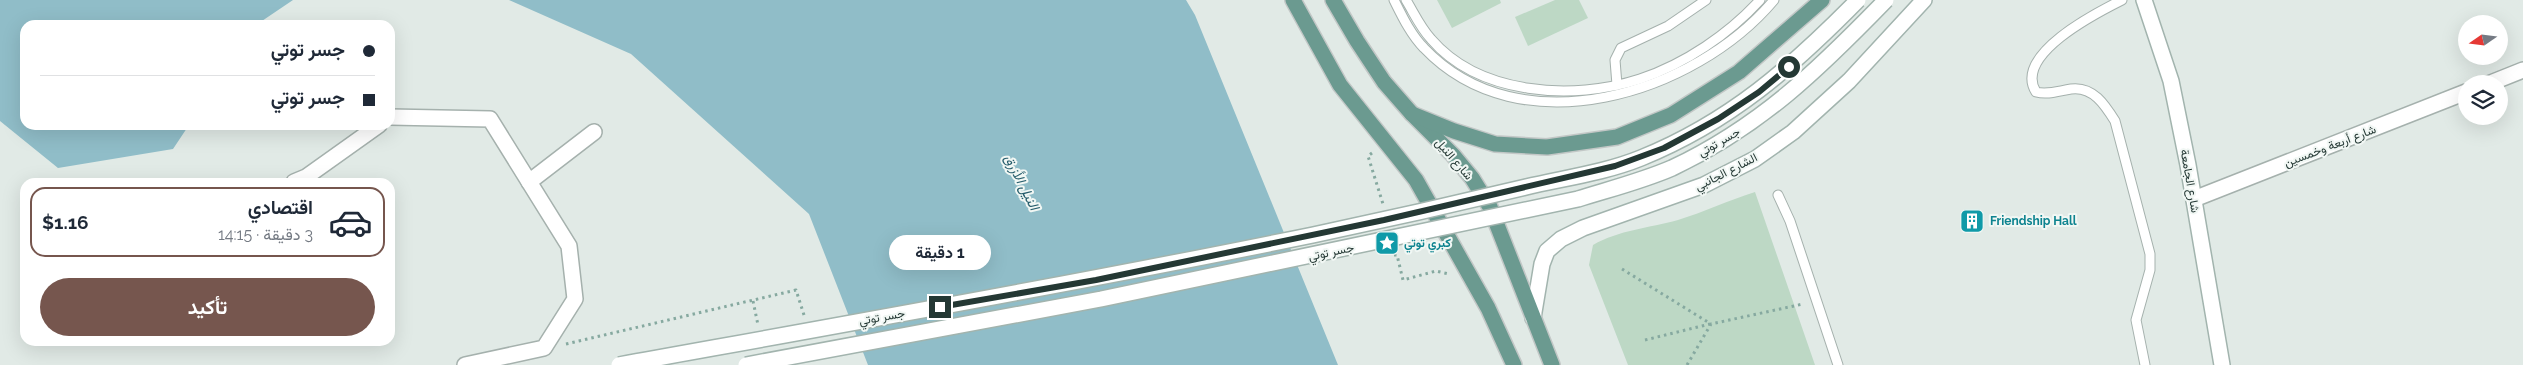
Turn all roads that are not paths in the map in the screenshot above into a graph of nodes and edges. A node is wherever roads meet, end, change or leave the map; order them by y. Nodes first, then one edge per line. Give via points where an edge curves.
1 (1293, 0) edge
2 (1333, 0) edge
3 (1394, 0) edge
4 (1406, 0) edge
5 (1706, 0) edge
6 (1760, 0) edge
7 (1774, 0) edge
8 (1822, 0) edge
9 (1858, 0) edge
10 (1886, 0) edge
11 (1924, 0) edge
12 (2122, 0) edge
13 (2144, 0) edge
14 (2523, 70) edge
15 (2508, 76) edge
16 (1617, 85) junction
17 (2458, 95) edge
18 (1412, 114) junction
19 (395, 117) edge
20 (371, 130) edge
21 (594, 132) dead end
22 (304, 178) edge
23 (529, 182) junction
24 (1778, 195) dead end
25 (2194, 199) junction
26 (1533, 318) junction
27 (465, 365) edge
28 (619, 365) edge
29 (746, 365) edge
30 (1514, 365) edge
31 (1552, 365) edge
32 (1838, 365) edge
33 (2145, 365) edge
34 (2222, 365) edge

1 - 30 main road via 1340,86 1416,180 1488,308
2 - 18 main road, شارع النيل via 1384,82
3 - 7 lane via 1423,47 1468,81 1503,94 1537,100 1574,101 1634,91 1679,73 1749,28
4 - 16 lane via 1431,39 1450,57 1477,73 1508,85 1542,89 1574,90
5 - 16 lane via 1668,26 1621,48 1615,60
6 - 16 lane via 1739,23 1702,48 1663,70
8 - 18 main road via 1739,72 1671,115 1617,137 1547,147 1496,144
9 - 28 street, جسر توتي, bridge via 1804,55 1759,92 1664,148 1615,166 1384,220 1096,280
10 - 29 street, جسر توتي, bridge via 1812,75 1751,124 1705,151 1632,183 1569,201 1101,299
11 - 26 street, الشارع الجانبي via 1848,81 1793,132 1755,159 1704,185 1561,238 1547,251 1542,264
12 - 33 lane via 2074,25 2032,70 2031,83 2036,92 2044,94 2074,89 2087,91 2103,101 2115,121 2150,254 2150,270 2136,320
13 - 25 street, شارع الجامعة via 2171,81
14 - 15 street
17 - 25 street, شارع أربعة وخمسين
18 - 26 main road, شارع النيل via 1453,155 1490,207
19 - 23 street via 490,119
20 - 22 street
21 - 23 street
23 - 27 street via 569,246 576,299 544,348
24 - 32 lane via 1790,221
25 - 34 street, شارع الجامعة
26 - 31 main road, شارع النيل

